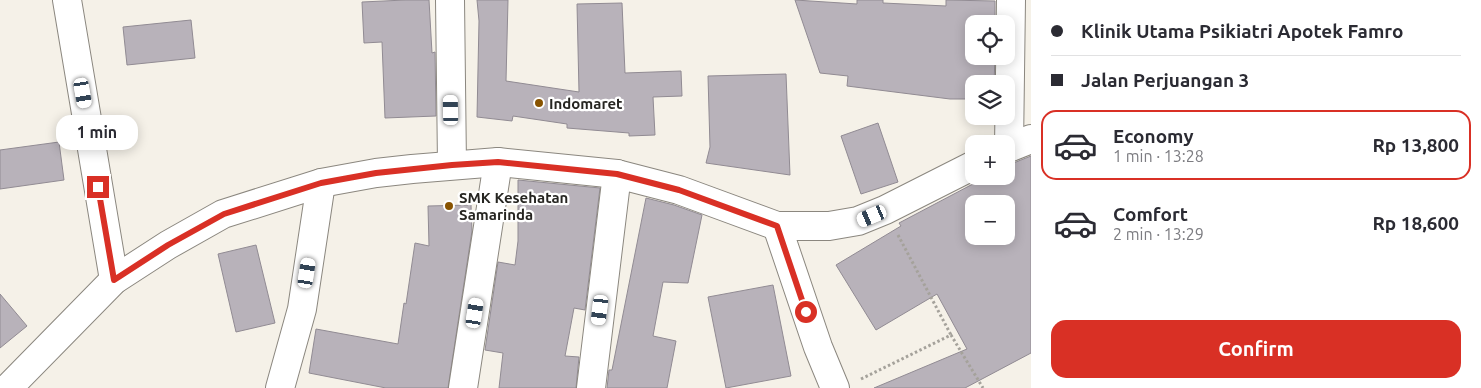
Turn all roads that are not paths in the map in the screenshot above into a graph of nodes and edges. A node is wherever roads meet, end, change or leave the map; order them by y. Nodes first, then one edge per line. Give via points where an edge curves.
1 (67, 0) edge
2 (450, 0) edge
3 (1011, 0) edge
4 (1016, 145) edge
5 (498, 162) junction
6 (452, 165) junction
7 (965, 170) edge
8 (617, 174) junction
9 (321, 183) junction
10 (777, 226) junction
11 (114, 280) junction
12 (847, 384) edge
13 (8, 388) edge
14 (280, 388) edge
15 (463, 388) edge
16 (591, 388) edge

1 - 11 street
2 - 6 street
3 - 4 street
5 - 6 street
5 - 8 street
5 - 15 street
6 - 9 street
7 - 10 street via 858,221
8 - 10 street via 679,190
8 - 16 street
9 - 11 street via 224,214
9 - 14 street via 302,309
10 - 12 street via 818,347
11 - 13 street

